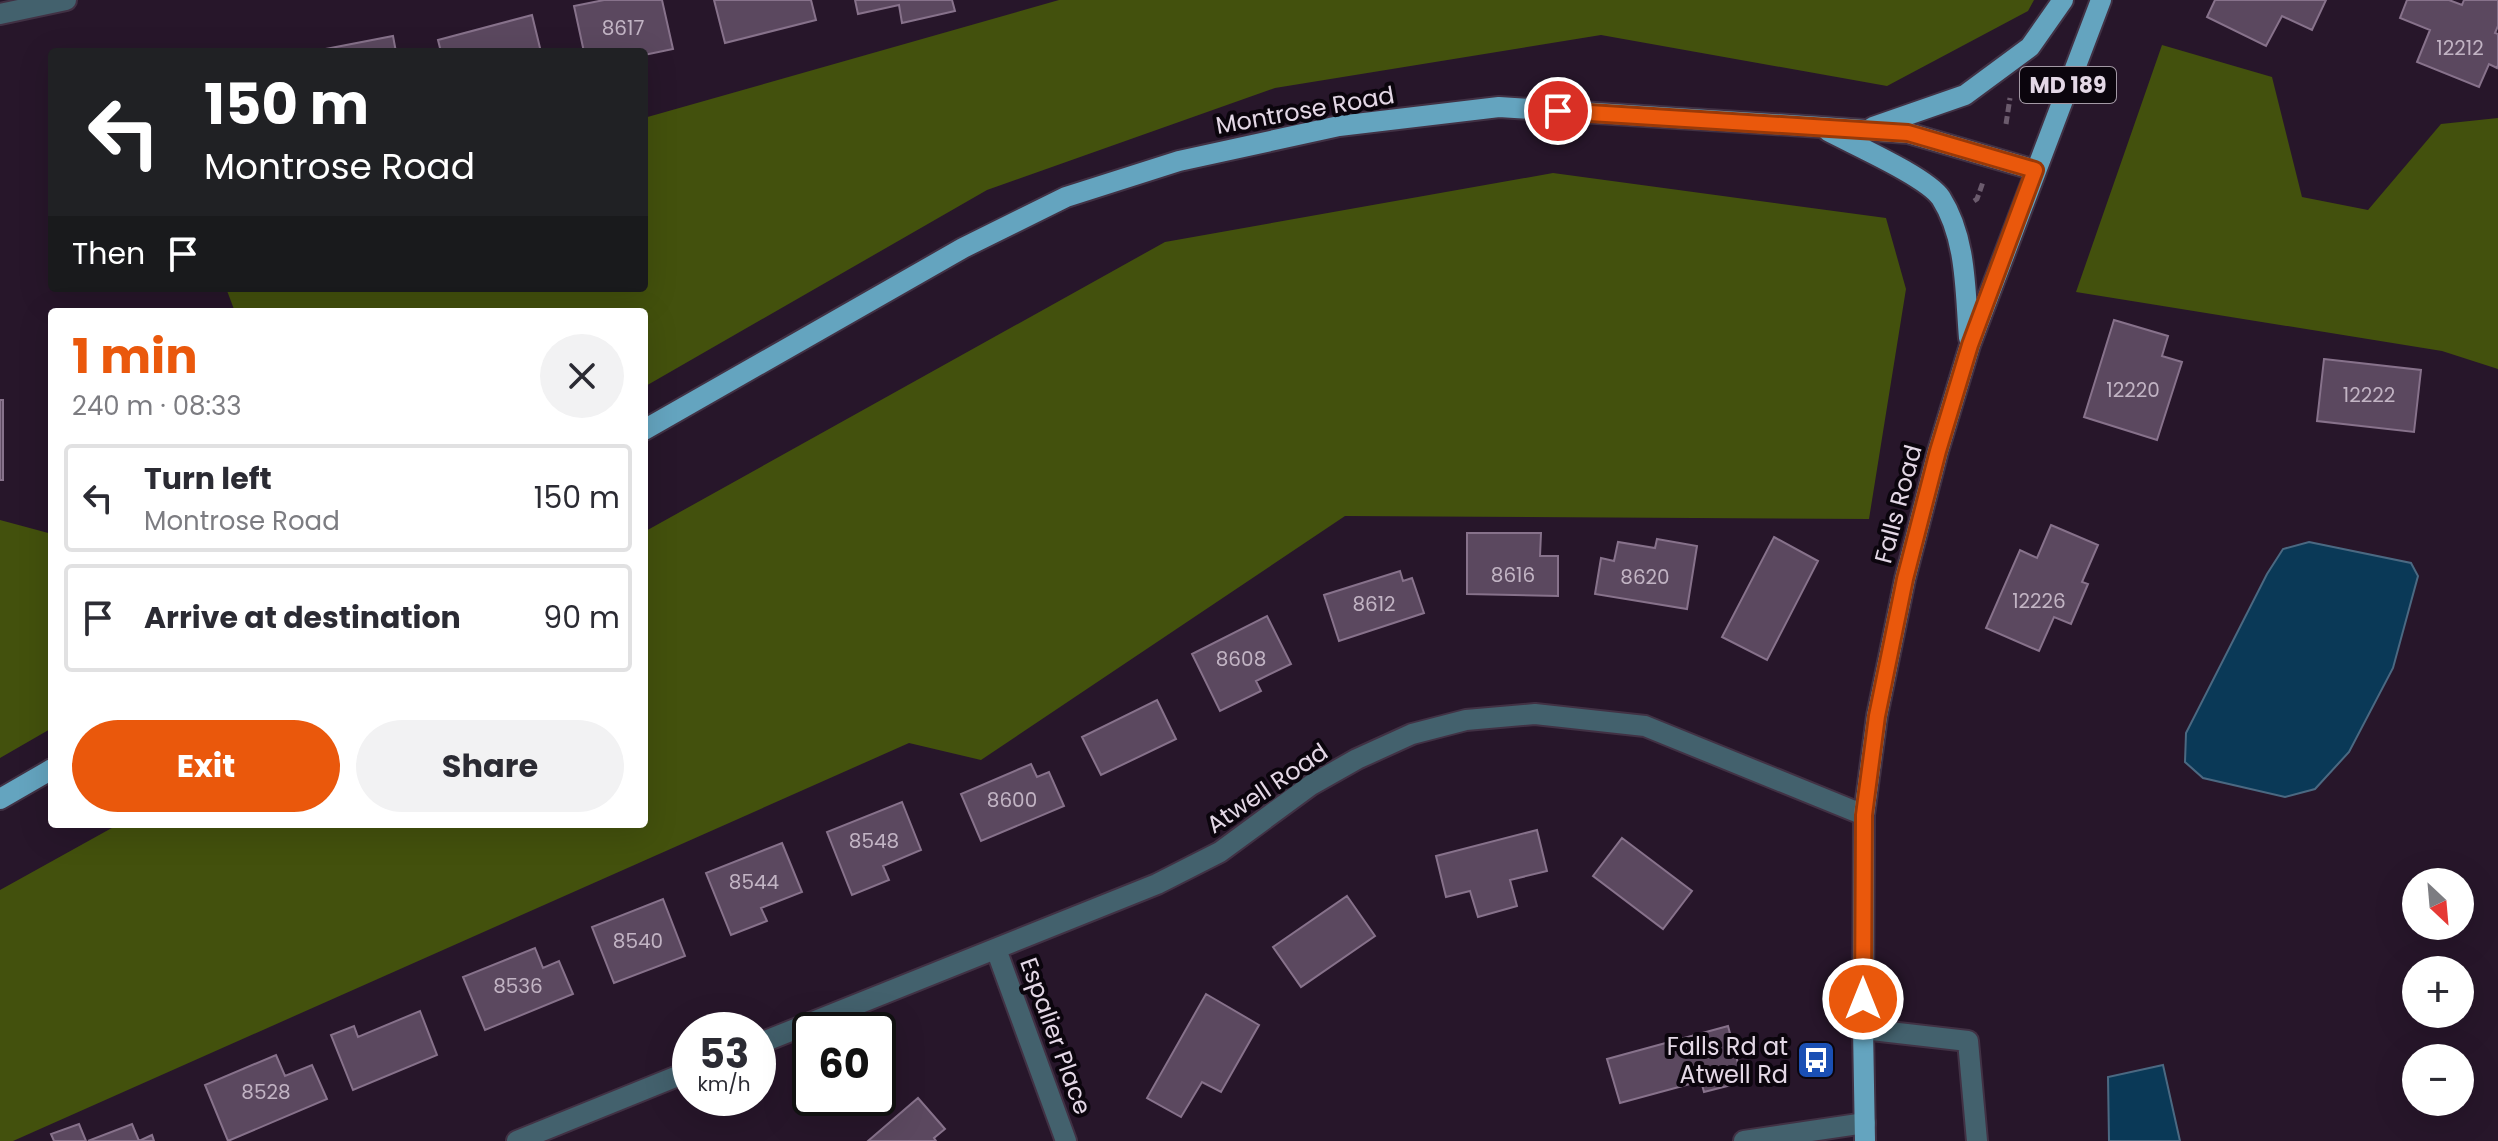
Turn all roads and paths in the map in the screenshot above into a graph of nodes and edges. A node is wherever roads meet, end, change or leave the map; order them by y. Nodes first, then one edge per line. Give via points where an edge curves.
1 (66, 0) edge
2 (2063, 0) edge
3 (2101, 0) edge
4 (0, 14) edge
5 (2003, 87) dead end
6 (2006, 124) dead end
7 (1821, 127) junction
8 (1865, 130) junction
9 (2035, 170) junction
10 (1985, 177) dead end
11 (1966, 205) dead end
12 (1970, 345) junction
13 (648, 428) edge
14 (48, 771) edge
15 (0, 799) edge
16 (1864, 815) junction
17 (996, 949) junction
18 (1863, 1029) junction
19 (776, 1037) edge
20 (672, 1078) edge
21 (1865, 1132) edge
22 (517, 1141) edge
23 (1066, 1141) edge
24 (1744, 1141) edge
25 (1977, 1141) edge

1 - 4 street
2 - 8 main road via 2030,47 1965,95
3 - 9 main road, Falls Road / MD 189
5 - 6 path via 2010,98
7 - 8 main road, Montrose Road
7 - 12 main road via 1923,182 1940,197 1960,244
7 - 13 main road, Montrose Road via 1499,107 1339,126 1179,161 1066,197 963,248
8 - 9 main road, Montrose Road via 1908,133
9 - 12 main road, Falls Road / MD 189
10 - 11 path via 1977,199
12 - 16 main road, Falls Road / MD 189 via 1905,579 1877,716
14 - 15 main road
16 - 17 street, Atwell Road via 1645,726 1535,714 1466,720 1412,734 1357,759 1311,785 1220,852 1157,884
16 - 18 main road, Falls Road / MD 189
17 - 19 street, Atwell Road
17 - 23 street, Espalier Place
18 - 21 main road, Falls Road / MD 189
18 - 25 street via 1968,1041
20 - 22 street
21 - 24 street

